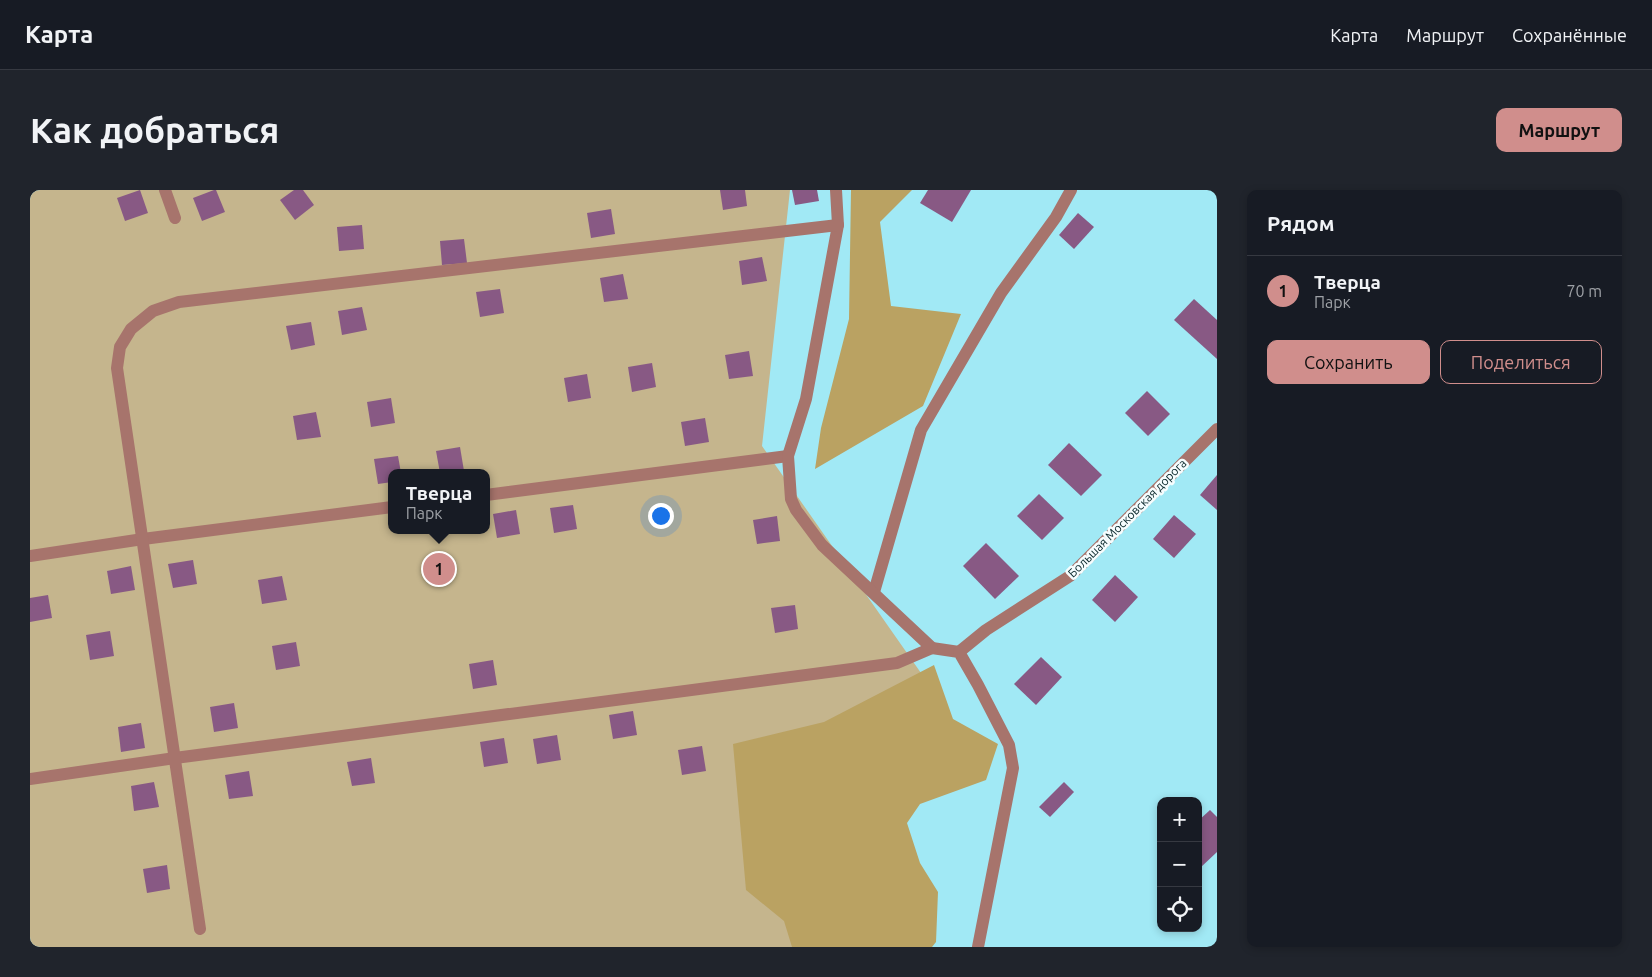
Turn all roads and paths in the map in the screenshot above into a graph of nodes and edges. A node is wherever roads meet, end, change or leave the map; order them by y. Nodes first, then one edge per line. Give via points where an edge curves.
1 (165, 190) edge
2 (836, 190) edge
3 (1071, 190) edge
4 (175, 218) dead end
5 (838, 225) junction
6 (1217, 430) edge
7 (788, 456) junction
8 (490, 494) edge
9 (388, 508) edge
10 (143, 539) junction
11 (30, 556) edge
12 (874, 592) junction
13 (932, 648) junction
14 (959, 652) junction
15 (175, 758) junction
16 (30, 779) edge
17 (200, 929) dead end
18 (978, 947) edge

1 - 4 street
2 - 5 street
3 - 12 street via 1056,217 1002,293 921,430
5 - 7 street via 806,399
5 - 10 street via 178,302 153,311 131,329 120,347 117,368
6 - 14 street, Большая Московская дорога via 1070,576 986,630
7 - 8 street
7 - 12 street via 796,510 822,545
9 - 10 street
10 - 11 street
10 - 15 street
12 - 13 street
13 - 14 street
13 - 15 street via 897,663
14 - 18 street via 1009,745 1013,768
15 - 16 street
15 - 17 street

